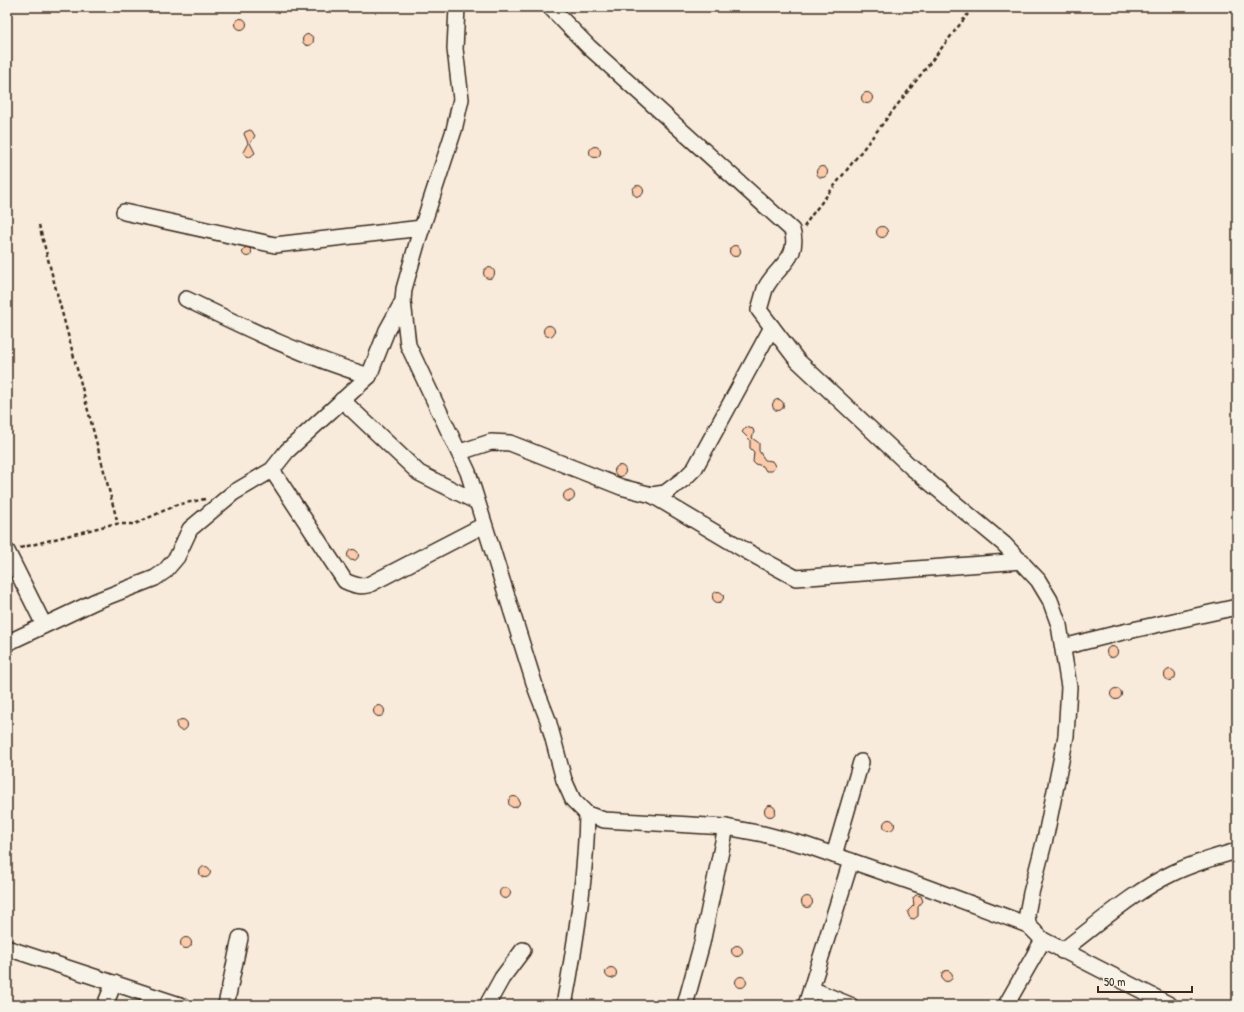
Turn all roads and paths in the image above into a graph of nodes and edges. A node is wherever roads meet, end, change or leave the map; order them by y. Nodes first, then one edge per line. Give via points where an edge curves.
1 (457, 7) edge
2 (550, 7) edge
3 (968, 14) dead end
4 (124, 212) dead end
5 (39, 225) dead end
6 (422, 228) junction
7 (795, 241) junction
8 (186, 299) dead end
9 (403, 301) junction
10 (772, 327) junction
11 (369, 376) junction
12 (342, 400) junction
13 (460, 452) junction
14 (272, 470) junction
15 (652, 495) junction
16 (211, 498) dead end
17 (477, 502) junction
18 (118, 524) junction
19 (484, 525) junction
20 (7, 551) edge
21 (1022, 561) junction
22 (1237, 607) edge
23 (44, 625) junction
24 (7, 643) edge
25 (1063, 647) junction
26 (861, 762) dead end
27 (587, 814) junction
28 (726, 828) junction
29 (1237, 851) edge
30 (834, 855) junction
31 (851, 861) junction
32 (1028, 925) junction
33 (240, 938) dead end
34 (1043, 940) junction
35 (7, 948) edge
36 (523, 950) dead end
37 (1062, 951) junction
38 (114, 983) junction
39 (811, 989) junction
40 (105, 1005) edge
41 (180, 1005) edge
42 (226, 1005) edge
43 (487, 1005) edge
44 (564, 1005) edge
45 (685, 1005) edge
46 (806, 1005) edge
47 (850, 1005) edge
48 (1006, 1005) edge
49 (1170, 1005) edge

1 - 6 street via 455,49 461,99 454,130
2 - 7 street via 588,46 792,230
3 - 7 path via 811,216
4 - 6 street via 275,245
5 - 18 path
6 - 9 street via 404,289
7 - 10 street via 792,254 766,288 759,310
8 - 11 street via 277,342 336,366
9 - 11 street via 387,330
9 - 13 street via 408,345
10 - 15 street via 695,468 665,493
10 - 21 street via 798,360 911,467
11 - 12 street
12 - 14 street via 287,451
12 - 17 street via 419,473
13 - 15 street via 491,442 510,443 621,487
13 - 17 street
14 - 19 street via 345,581 354,585 368,585
14 - 23 street via 233,493 190,529 177,556 165,572
15 - 21 street via 796,578
16 - 18 path via 176,505 135,524
17 - 19 street
18 - 20 path
19 - 27 street via 548,720 564,780 573,800
20 - 23 street
21 - 25 street via 1050,600 1059,625
22 - 25 street
23 - 24 street
25 - 32 street via 1069,687 1066,736 1027,914
26 - 30 street
27 - 28 street via 604,820
27 - 44 street via 587,848
28 - 30 street via 763,834
28 - 45 street via 702,943
29 - 37 street via 1202,861 1148,886
30 - 31 street
31 - 32 street
31 - 39 street
32 - 34 street
33 - 42 street
34 - 37 street
34 - 48 street
35 - 38 street
36 - 43 street via 502,978
37 - 49 street
38 - 40 street
38 - 41 street
39 - 46 street
39 - 47 street

